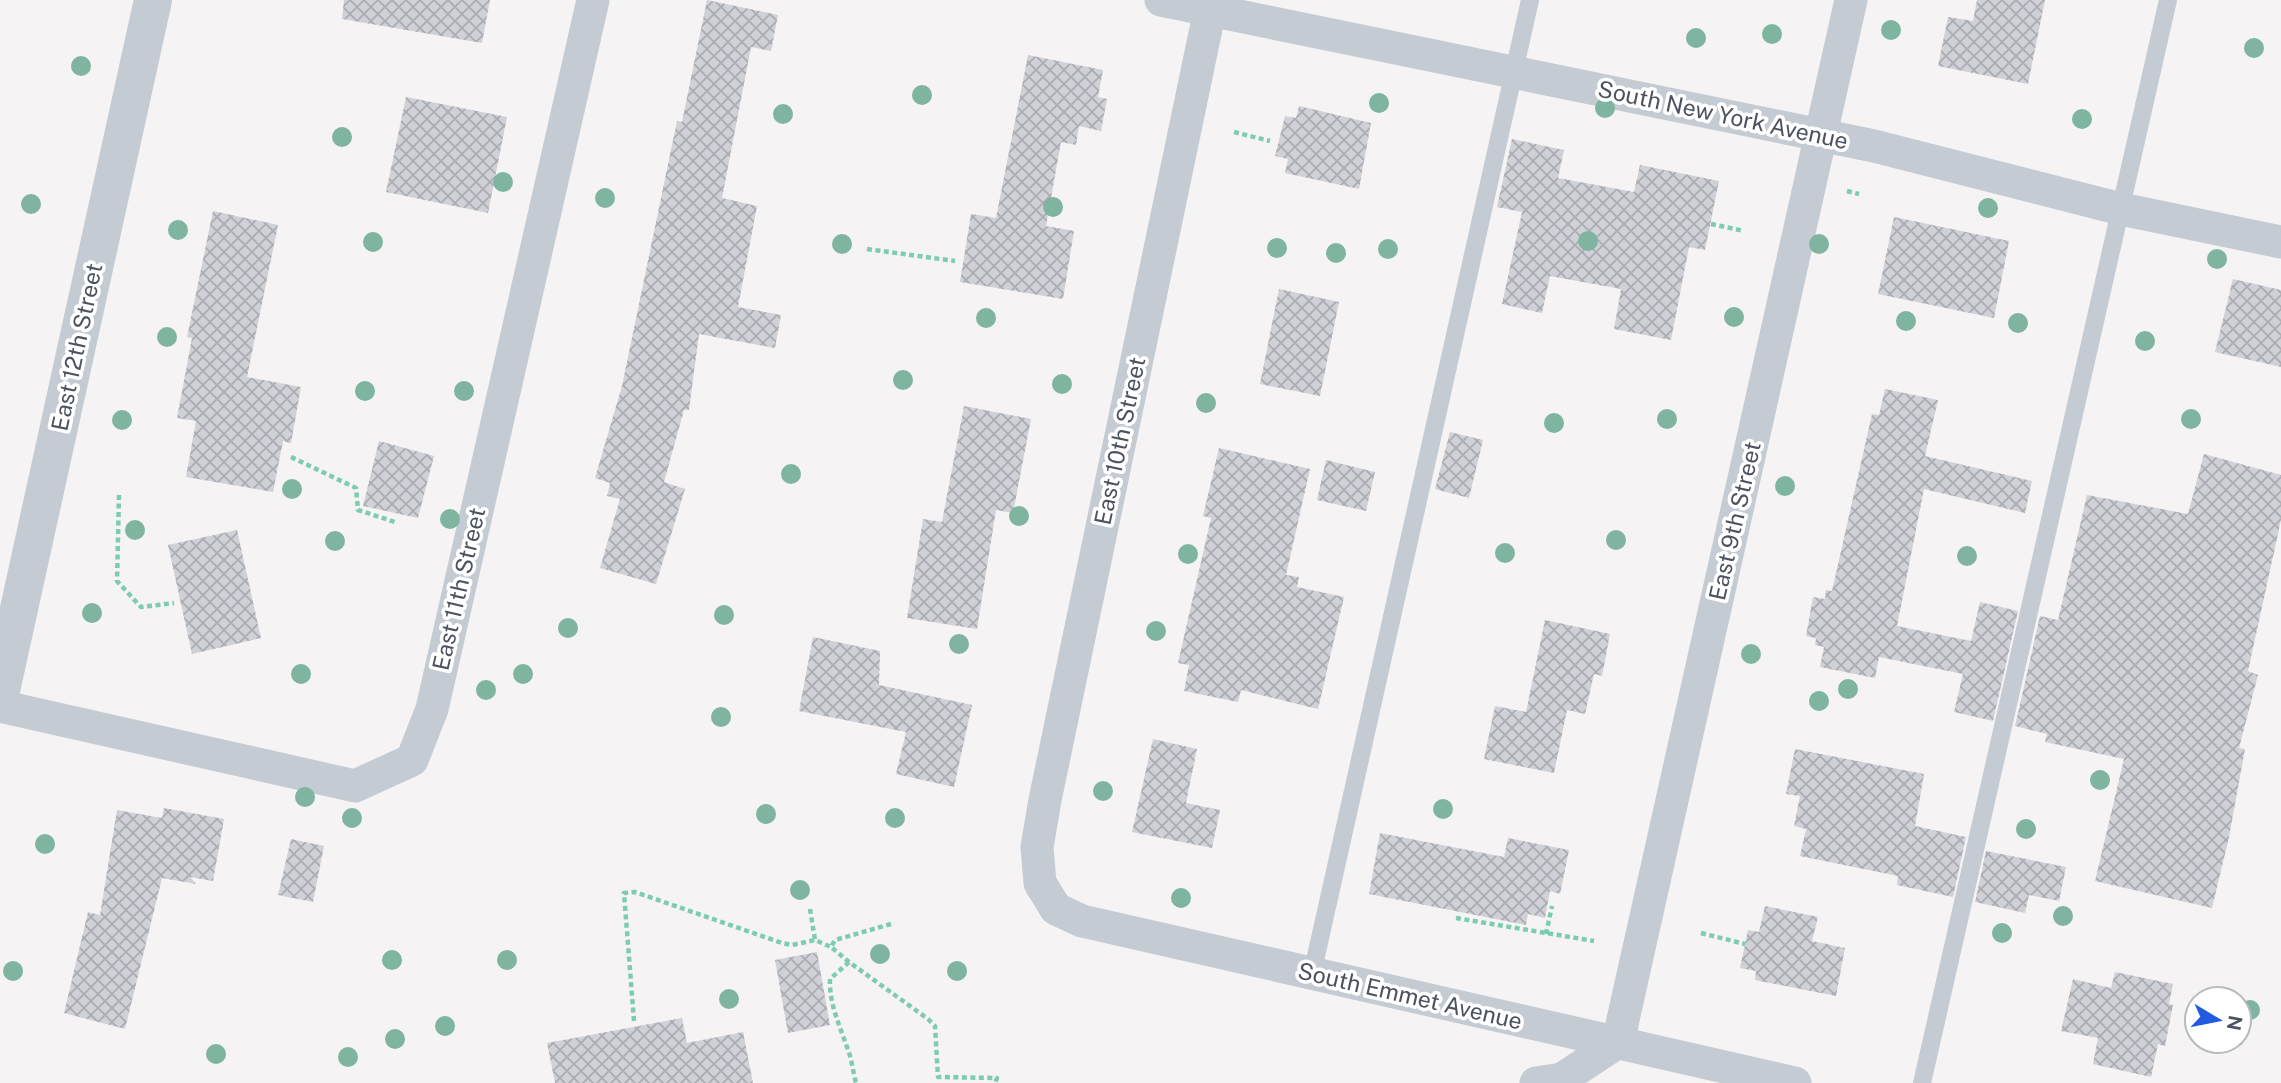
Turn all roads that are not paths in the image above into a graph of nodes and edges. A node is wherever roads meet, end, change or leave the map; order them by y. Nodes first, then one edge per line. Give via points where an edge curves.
1 (153, 0) edge
2 (593, 0) edge
3 (1161, 0) edge
4 (1530, 0) edge
5 (1852, 0) edge
6 (2168, 0) edge
7 (1211, 5) edge
8 (1514, 72) junction
9 (1821, 135) junction
10 (2121, 209) junction
11 (2281, 242) edge
12 (0, 695) edge
13 (0, 706) edge
14 (1040, 883) joint
15 (1312, 974) junction
16 (1618, 1042) junction
17 (1536, 1083) edge
18 (1796, 1083) edge
19 (1922, 1083) edge

1 - 12 street, East 12th Street
2 - 13 street, East 11th Street via 432,709 412,760 355,786
3 - 7 street, South New York Avenue
4 - 8 lane
5 - 9 street, East 9th Street
6 - 10 lane
7 - 8 street, South New York Avenue
7 - 14 street, East 10th Street via 1045,800 1037,847
8 - 9 street, South New York Avenue
8 - 15 lane
9 - 10 street, South New York Avenue
9 - 16 street, East 9th Street
10 - 11 street, South New York Avenue
10 - 19 lane
14 - 15 street, South Emmet Avenue via 1056,909 1082,921
15 - 16 street, South Emmet Avenue
16 - 17 street via 1562,1079
16 - 18 street, South Emmet Avenue

